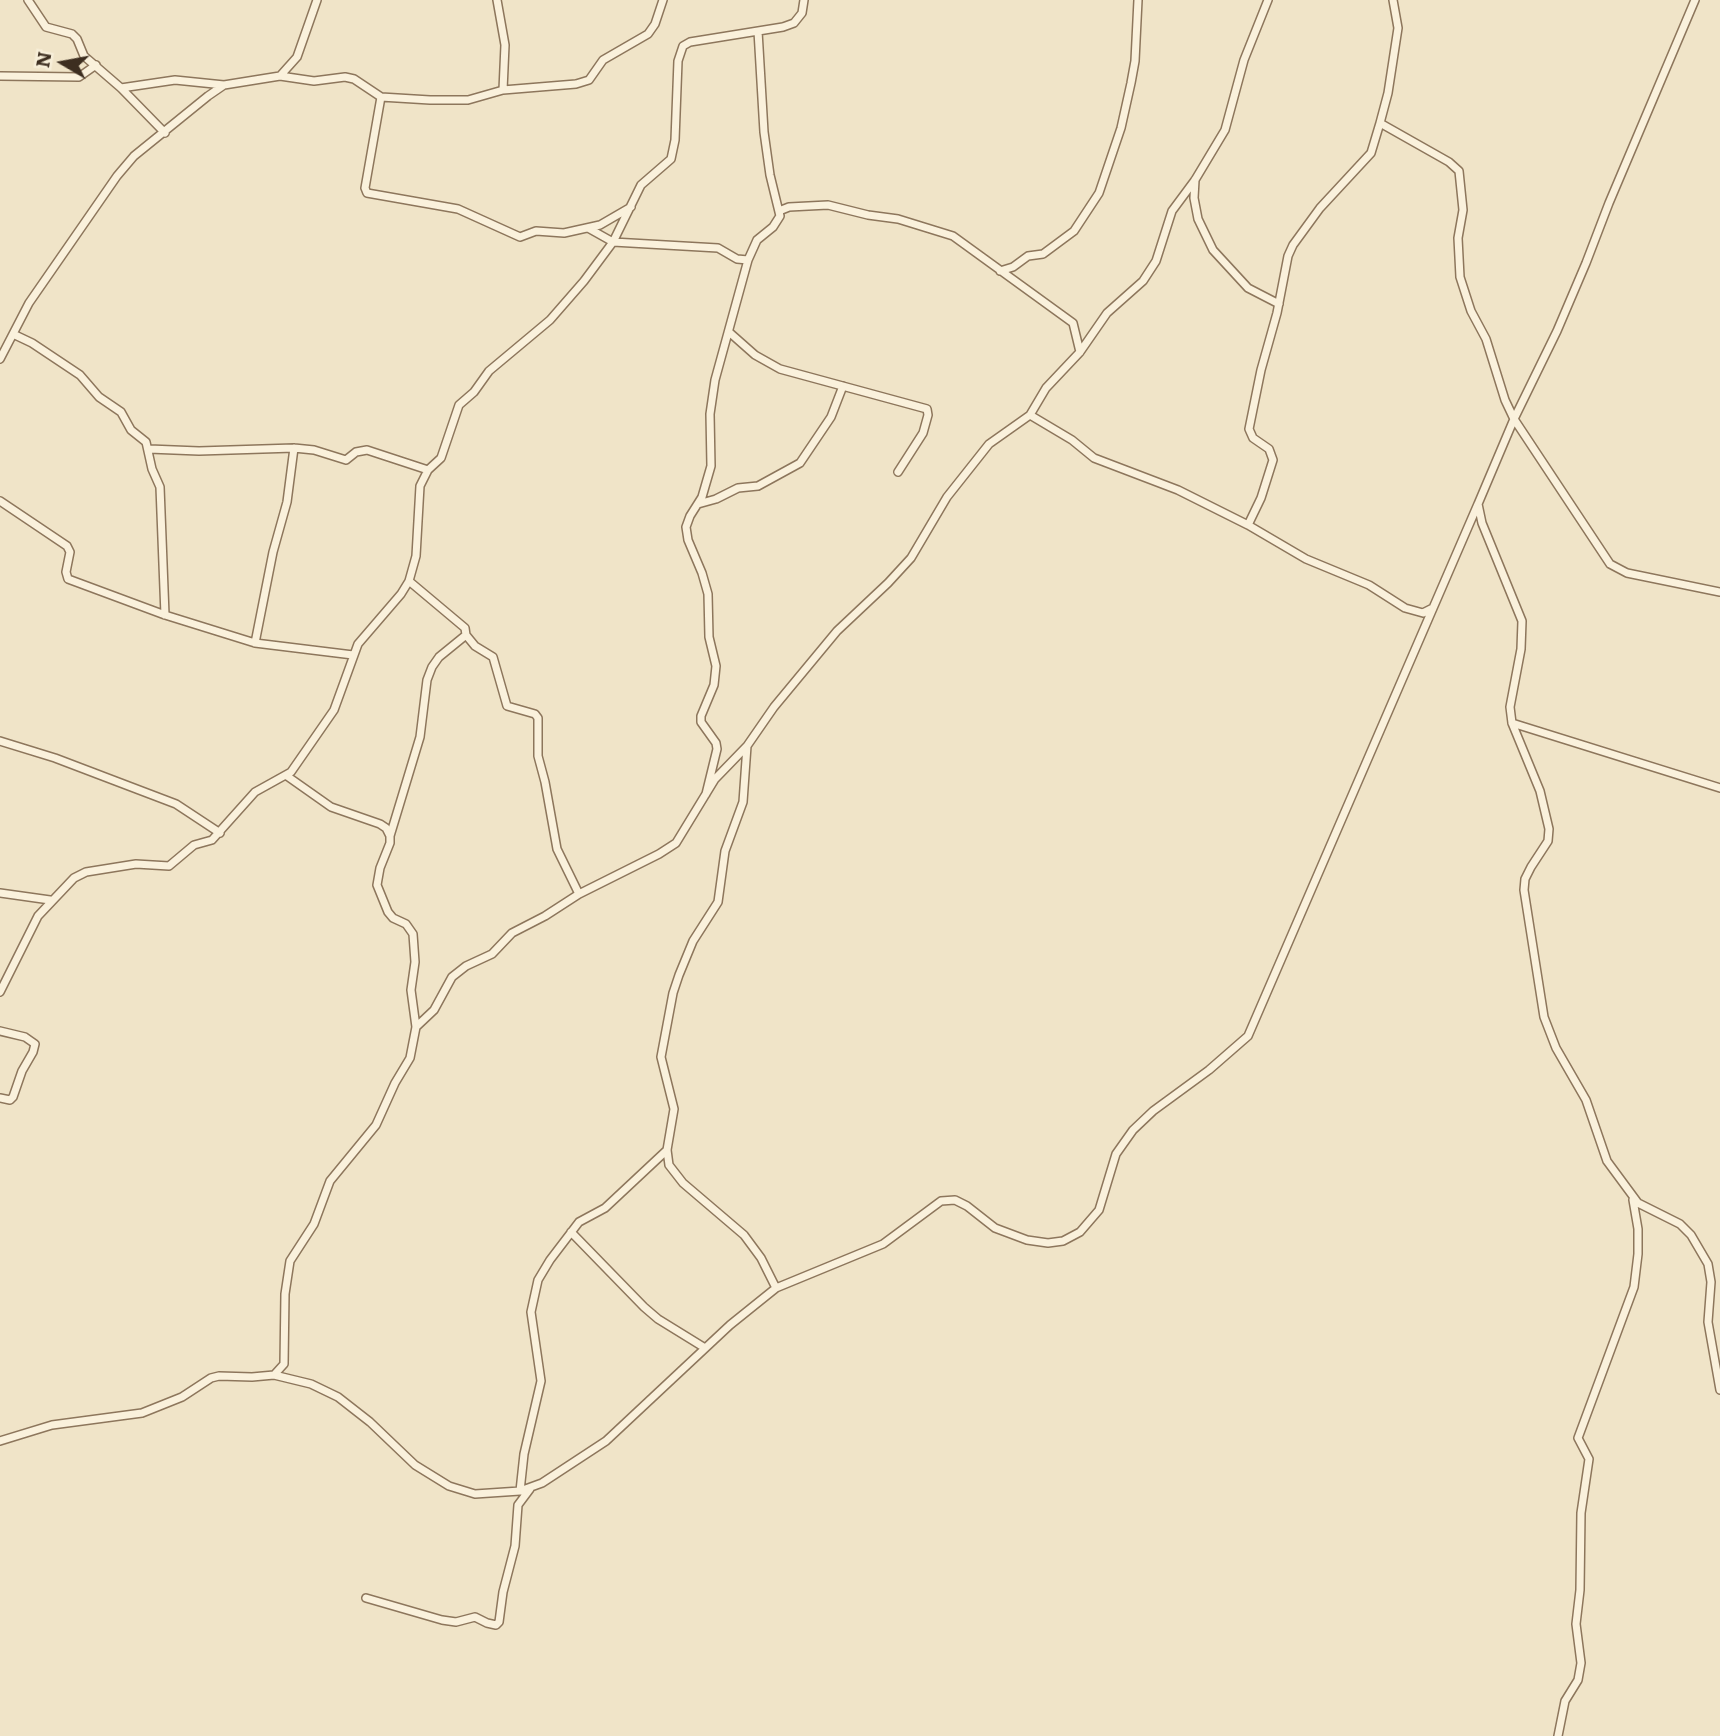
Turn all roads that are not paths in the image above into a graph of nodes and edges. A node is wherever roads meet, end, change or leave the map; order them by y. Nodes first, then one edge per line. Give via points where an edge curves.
1 (28, 0) edge
2 (317, 0) edge
3 (497, 0) edge
4 (663, 0) edge
5 (804, 0) edge
6 (1138, 0) edge
7 (1268, 0) edge
8 (1393, 0) edge
9 (1695, 0) edge
10 (758, 31) junction
11 (96, 65) junction
12 (0, 76) edge
13 (280, 76) junction
14 (224, 85) junction
15 (121, 88) junction
16 (503, 90) junction
17 (381, 97) junction
18 (1380, 123) junction
19 (165, 133) junction
20 (1195, 180) junction
21 (631, 207) junction
22 (779, 211) junction
23 (587, 227) junction
24 (613, 242) junction
25 (748, 260) junction
26 (1000, 271) junction
27 (1279, 304) junction
28 (729, 332) junction
29 (11, 337) junction
30 (0, 339) edge
31 (1080, 352) junction
32 (0, 359) edge
33 (843, 386) junction
34 (1030, 415) junction
35 (1514, 419) junction
36 (149, 449) junction
37 (294, 449) junction
38 (428, 470) junction
39 (898, 472) dead end
40 (0, 501) edge
41 (698, 504) junction
42 (1478, 504) junction
43 (1248, 525) junction
44 (409, 581) junction
45 (1720, 592) edge
46 (1433, 608) junction
47 (165, 615) junction
48 (467, 635) junction
49 (255, 643) junction
50 (353, 655) junction
51 (1512, 723) junction
52 (0, 741) edge
53 (747, 746) junction
54 (287, 776) junction
55 (1720, 788) edge
56 (706, 794) junction
57 (220, 833) junction
58 (390, 835) junction
59 (0, 893) edge
60 (579, 894) junction
61 (50, 900) junction
62 (0, 992) edge
63 (416, 1027) junction
64 (0, 1031) edge
65 (0, 1098) edge
66 (667, 1150) junction
67 (1632, 1198) junction
68 (571, 1231) junction
69 (776, 1288) junction
70 (705, 1348) junction
71 (274, 1374) junction
72 (1720, 1390) edge
73 (0, 1441) edge
74 (530, 1488) junction
75 (520, 1491) junction
76 (366, 1598) dead end
77 (1558, 1736) edge

1 - 11 street via 46,27 72,34 84,56
2 - 13 street via 297,57
3 - 16 street via 505,45
4 - 16 street via 648,34 603,60 586,82
5 - 10 street via 794,23
6 - 26 street via 1131,83 1099,193 1074,231 1043,254 1028,256
7 - 20 street via 1244,60 1225,130
8 - 18 street via 1398,28
9 - 35 street via 1572,297
10 - 21 street via 683,46 678,61 674,152 645,180
10 - 22 street via 764,132
11 - 12 street via 79,77
11 - 15 street
13 - 14 street
13 - 17 street via 314,81 345,77
14 - 15 street via 175,80
14 - 19 street
15 - 19 street
16 - 17 street via 468,100
17 - 23 street via 367,194 458,209 516,237
18 - 27 street via 1371,153 1293,245
18 - 35 street via 1459,171 1463,210 1458,238 1460,277
19 - 29 street via 134,156 117,176 29,303
20 - 27 street via 1198,219 1213,250 1248,288
20 - 31 street via 1171,211 1150,270 1107,313
21 - 23 street via 606,223
21 - 24 street
22 - 25 street via 778,221 757,240
22 - 26 street via 828,205 898,219 960,239
23 - 24 street
24 - 25 street via 718,248
24 - 38 street via 550,320 489,371 459,405 441,458
25 - 28 street
26 - 31 street via 1073,323
27 - 43 street via 1249,429 1253,438 1269,449 1273,460
28 - 33 street via 780,369
28 - 41 street via 710,414 711,466
29 - 30 street
29 - 32 street
29 - 36 street via 32,343 80,375 126,417 131,430
31 - 34 street via 1046,388
33 - 39 street via 927,409 923,433
33 - 41 street via 827,424 800,463 758,486 738,488
34 - 43 street via 1094,458 1178,490
34 - 53 street via 989,444 947,497 911,558 837,631
35 - 42 street
35 - 45 street via 1610,564 1627,573
36 - 37 street
36 - 47 street via 160,487
37 - 38 street via 346,460 367,450
37 - 49 street via 287,502
38 - 44 street via 418,495 418,541
40 - 47 street via 67,546 68,579
41 - 56 street via 686,527 708,594 709,637 716,666 715,685 701,716 717,749
42 - 46 street
42 - 51 street via 1522,621 1510,707
43 - 46 street via 1306,559 1369,584 1405,608 1419,613
44 - 48 street via 465,628
44 - 50 street
46 - 69 street via 1248,1036 1133,1130 1116,1154 1099,1210 1087,1226 1063,1241 1027,1240 995,1228 967,1206 948,1199 883,1244
47 - 49 street
48 - 58 street via 439,657 430,673 419,737
48 - 60 street via 493,657 507,706 538,718 538,756 557,849
49 - 50 street
50 - 54 street via 329,720
51 - 55 street
51 - 67 street via 1540,791 1549,829 1548,841 1525,879 1524,890 1544,1017 1586,1100 1607,1161
52 - 57 street via 166,800
53 - 56 street
53 - 66 street via 743,802 725,850 718,902 693,941 679,975 662,1044 661,1058 674,1109
54 - 57 street via 255,792
54 - 58 street via 331,807 380,824
56 - 60 street via 676,843
57 - 61 street via 194,845 169,866 136,864 80,874
58 - 63 street via 377,885 388,912 414,934 411,998
59 - 61 street
60 - 63 street via 512,933 492,954 458,972 434,1010
61 - 62 street
63 - 71 street via 410,1058 376,1125 330,1181 318,1215 290,1261 286,1358
64 - 65 street via 35,1044 13,1097
66 - 68 street via 605,1208
66 - 69 street via 672,1171 744,1235
67 - 72 street via 1680,1224 1708,1264 1707,1322
67 - 77 street via 1638,1229 1633,1287 1578,1438 1589,1459 1581,1513 1576,1624 1581,1663 1578,1680 1565,1701
68 - 70 street via 644,1307
68 - 75 street via 550,1259 533,1297 541,1381
69 - 70 street
70 - 74 street via 606,1441
71 - 73 street via 219,1376 152,1410 52,1425
71 - 75 street via 318,1387 348,1403 415,1465 449,1486 475,1494
74 - 75 street
74 - 76 street via 518,1505 515,1546 496,1625 475,1617 442,1620

